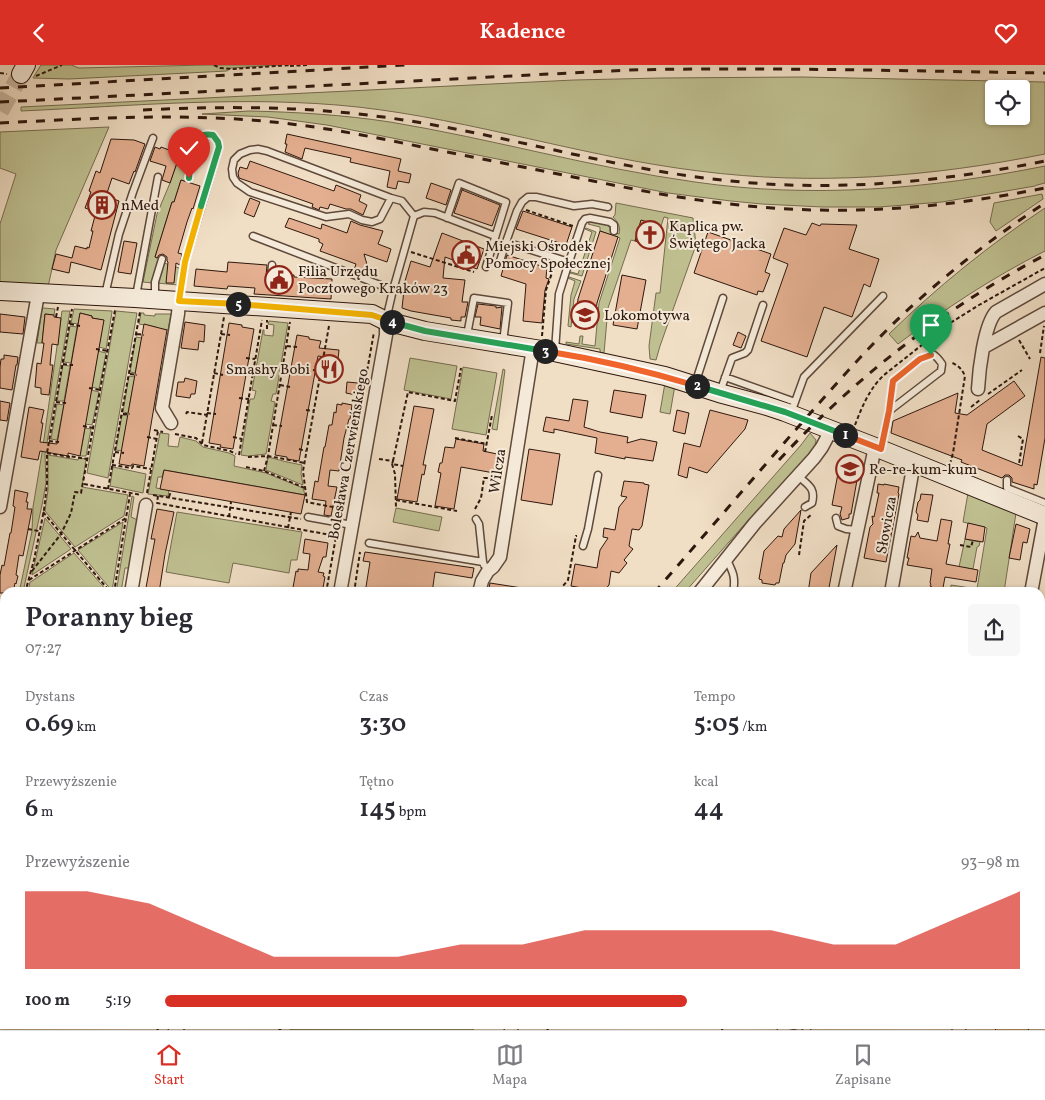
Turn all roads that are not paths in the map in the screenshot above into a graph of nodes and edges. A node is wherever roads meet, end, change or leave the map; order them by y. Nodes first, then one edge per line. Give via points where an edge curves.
1 (153, 138) dead end
2 (158, 177) dead end
3 (189, 178) dead end
4 (391, 198) junction
5 (608, 207) dead end
6 (414, 216) junction
7 (447, 218) junction
8 (614, 231) dead end
9 (495, 236) junction
10 (252, 237) dead end
11 (506, 242) junction
12 (162, 259) dead end
13 (500, 261) dead end
14 (569, 262) junction
15 (272, 265) dead end
16 (486, 267) dead end
17 (271, 275) dead end
18 (1045, 285) edge
19 (393, 290) junction
20 (0, 291) edge
21 (38, 294) junction
22 (883, 296) dead end
23 (723, 298) dead end
24 (155, 299) junction
25 (179, 301) junction
26 (110, 303) junction
27 (138, 305) junction
28 (763, 305) dead end
29 (1045, 313) edge
30 (380, 324) junction
31 (467, 337) junction
32 (537, 342) junction
33 (503, 343) junction
34 (984, 347) junction
35 (554, 352) junction
36 (695, 385) junction
37 (722, 385) junction
38 (978, 389) dead end
39 (793, 408) junction
40 (889, 411) junction
41 (171, 423) dead end
42 (830, 430) junction
43 (878, 448) junction
44 (914, 463) junction
45 (598, 475) dead end
46 (798, 476) junction
47 (1007, 480) dead end
48 (146, 500) road end
49 (1045, 503) edge
50 (0, 507) edge
51 (805, 507) dead end
52 (349, 515) junction
53 (308, 517) dead end
54 (1045, 517) edge
55 (476, 519) dead end
56 (836, 519) dead end
57 (857, 530) junction
58 (369, 543) dead end
59 (583, 546) dead end
60 (726, 559) junction
61 (485, 566) junction
62 (132, 587) edge
63 (341, 587) edge
64 (480, 587) edge
65 (704, 587) edge
66 (734, 587) edge
67 (845, 587) edge
68 (892, 587) edge
69 (1032, 587) edge

1 - 26 lane via 119,234
2 - 27 lane
3 - 25 lane via 194,142 200,136 213,135 219,147 185,262
4 - 4 lane via 258,149 240,154 232,169 236,183 250,192 326,217 349,214 367,222 376,221
4 - 6 lane via 402,201
5 - 11 lane via 574,206 532,197 524,199
6 - 7 lane via 424,212
6 - 19 lane
7 - 9 lane
7 - 9 lane via 459,183 506,203
8 - 14 lane via 610,222 592,218 583,221
9 - 16 lane
10 - 19 lane
11 - 13 lane
11 - 14 lane
12 - 24 lane via 155,282
14 - 35 lane via 559,295
15 - 17 lane
18 - 34 street via 992,317
19 - 30 lane
20 - 21 street
21 - 26 street
21 - 50 street
22 - 39 lane via 804,377
23 - 36 lane
24 - 25 street
24 - 27 street
25 - 30 street via 267,312 372,315
25 - 41 street via 162,408
26 - 27 street
28 - 37 lane via 748,350 732,358
29 - 34 street
30 - 31 street
30 - 52 street, Bolesława Czerwieńskiego via 386,335
31 - 33 street
31 - 33 lane via 474,298 508,303
32 - 33 street
32 - 35 street
32 - 61 street, Wilcza via 500,557 493,567
34 - 38 street
35 - 36 street
36 - 37 street
37 - 39 street
39 - 42 street
40 - 40 lane via 893,381 928,355 940,361 941,371
40 - 43 lane
42 - 43 street
42 - 46 street via 818,453
43 - 44 street
43 - 57 street
44 - 54 street
44 - 68 street, Słowicza
45 - 59 lane
46 - 51 lane via 812,489 814,496 812,503
46 - 60 street
47 - 49 lane via 1007,488
48 - 62 street
52 - 53 lane via 338,522
52 - 63 street, Bolesława Czerwieńskiego
54 - 69 street
55 - 61 lane
56 - 57 lane via 842,528
57 - 67 street
58 - 61 lane
60 - 65 street
60 - 66 lane via 733,571
61 - 64 street, Wilcza

